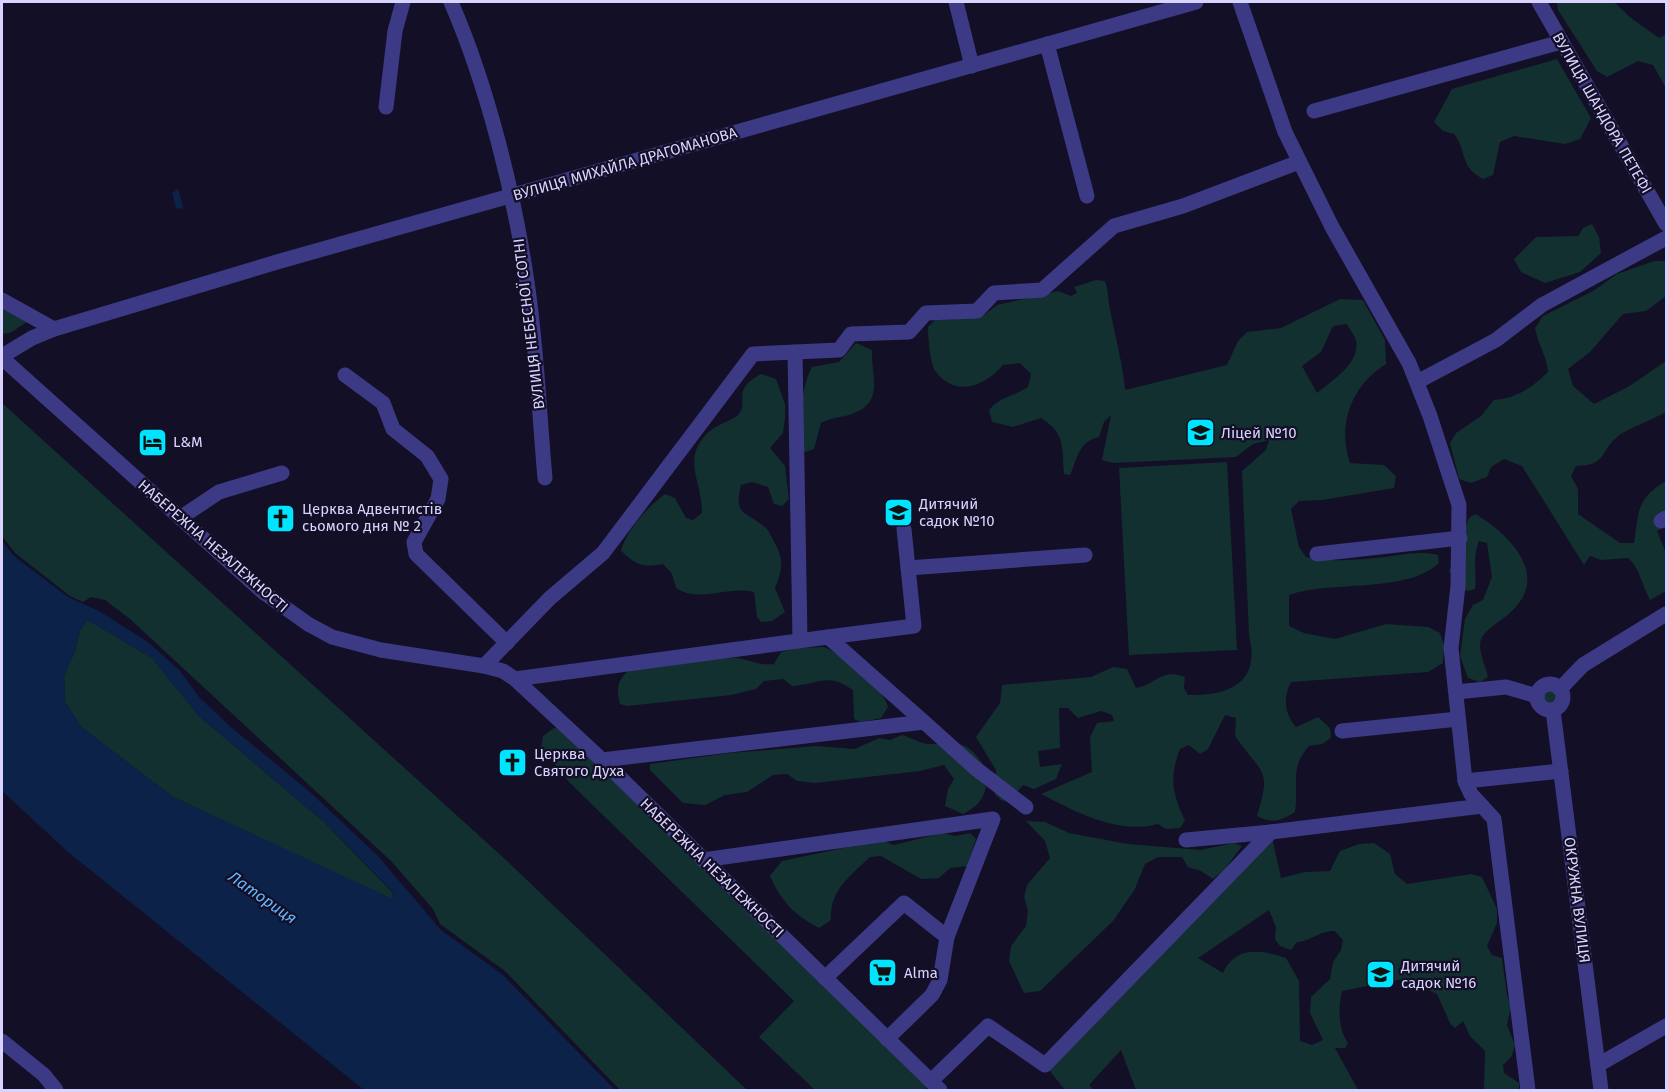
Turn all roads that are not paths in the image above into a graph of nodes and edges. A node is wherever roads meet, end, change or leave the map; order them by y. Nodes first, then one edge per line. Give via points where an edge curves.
1 (403, 2) edge
2 (451, 2) edge
3 (956, 2) edge
4 (1196, 2) edge
5 (1240, 2) edge
6 (1539, 2) edge
7 (1561, 42) junction
8 (1047, 44) junction
9 (972, 66) junction
10 (386, 107) dead end
11 (1314, 111) dead end
12 (1299, 162) junction
13 (512, 196) junction
14 (1087, 196) dead end
15 (1666, 224) edge
16 (1666, 238) edge
17 (2, 300) edge
18 (54, 329) junction
19 (795, 352) junction
20 (2, 357) edge
21 (345, 375) dead end
22 (1417, 382) junction
23 (282, 473) dead end
24 (545, 477) dead end
25 (180, 518) junction
26 (904, 529) dead end
27 (1460, 538) junction
28 (1317, 554) dead end
29 (1085, 555) dead end
30 (908, 568) junction
31 (1666, 614) edge
32 (828, 637) junction
33 (800, 640) junction
34 (507, 643) junction
35 (484, 666) junction
36 (515, 679) junction
37 (1560, 689) junction
38 (1455, 692) junction
39 (1537, 696) junction
40 (1553, 710) junction
41 (1458, 719) junction
42 (924, 722) junction
43 (1342, 731) dead end
44 (602, 760) junction
45 (1561, 771) junction
46 (1465, 781) junction
47 (1482, 806) junction
48 (1026, 807) dead end
49 (1271, 832) junction
50 (1186, 840) dead end
51 (703, 860) junction
52 (947, 937) junction
53 (825, 978) junction
54 (1666, 1026) edge
55 (887, 1039) junction
56 (2, 1041) edge
57 (1598, 1065) junction
58 (936, 1086) edge
59 (56, 1090) edge
60 (1528, 1090) edge
61 (1601, 1090) edge

1 - 10 street via 395,31
2 - 13 street, ВУЛИЦЯ НЕБЕСНОЇ СОТНІ via 474,62
3 - 9 street
4 - 8 street, ВУЛИЦЯ МИХАЙЛА ДРАГОМАНОВА
5 - 12 street
6 - 7 street, ВУЛИЦЯ ШАНДОРА ПЕТЕФІ
7 - 11 street
7 - 15 street, ВУЛИЦЯ ШАНДОРА ПЕТЕФІ
8 - 9 street, ВУЛИЦЯ МИХАЙЛА ДРАГОМАНОВА
8 - 14 street
9 - 13 street, ВУЛИЦЯ МИХАЙЛА ДРАГОМАНОВА
12 - 19 street via 1183,206 1114,226 1042,290 994,293 977,311 926,313 909,332 851,334 839,350
12 - 22 street
13 - 18 street, ВУЛИЦЯ МИХАЙЛА ДРАГОМАНОВА
13 - 24 street, ВУЛИЦЯ НЕБЕСНОЇ СОТНІ via 528,283
16 - 22 street via 1542,304 1496,340
17 - 18 street
18 - 20 street, ВУЛИЦЯ МИХАЙЛА ДРАГОМАНОВА
19 - 33 street
19 - 34 street via 753,354 603,553 550,598
20 - 25 street, НАБЕРЕЖНА НЕЗАЛЕЖНОСТІ
21 - 34 street via 383,403 393,429 427,456 441,479 438,499 414,542 416,554
22 - 27 street via 1459,505
23 - 25 street via 219,492
25 - 35 street, НАБЕРЕЖНА НЕЗАЛЕЖНОСТІ via 263,592 333,637 381,650
26 - 30 street
27 - 28 street
27 - 38 street via 1451,648
29 - 30 street
30 - 32 street via 914,626
31 - 37 street, ОКРУЖНА ВУЛИЦЯ via 1583,664
32 - 33 street
32 - 42 street
33 - 36 street
34 - 35 street
35 - 36 street, НАБЕРЕЖНА НЕЗАЛЕЖНОСТІ
36 - 44 street, НАБЕРЕЖНА НЕЗАЛЕЖНОСТІ
37 - 39 street via 1548,684 1540,688
37 - 40 street, ОКРУЖНА ВУЛИЦЯ via 1562,701
38 - 39 street via 1506,687
38 - 41 street
39 - 40 street via 1541,707
40 - 45 street, ОКРУЖНА ВУЛИЦЯ
41 - 43 street
41 - 46 street
42 - 44 street
42 - 48 street
44 - 51 street, НАБЕРЕЖНА НЕЗАЛЕЖНОСТІ
45 - 46 street
45 - 57 street, ОКРУЖНА ВУЛИЦЯ
46 - 47 street
47 - 49 street
47 - 60 street via 1494,819
49 - 50 street
49 - 58 street via 1045,1065 988,1026
51 - 52 street via 993,819
51 - 53 street, НАБЕРЕЖНА НЕЗАЛЕЖНОСТІ
52 - 53 street via 904,903
52 - 55 street via 940,980 932,995
53 - 55 street, НАБЕРЕЖНА НЕЗАЛЕЖНОСТІ
54 - 57 street
55 - 58 street, НАБЕРЕЖНА НЕЗАЛЕЖНОСТІ
56 - 59 street via 44,1075
57 - 61 street, ОКРУЖНА ВУЛИЦЯ

